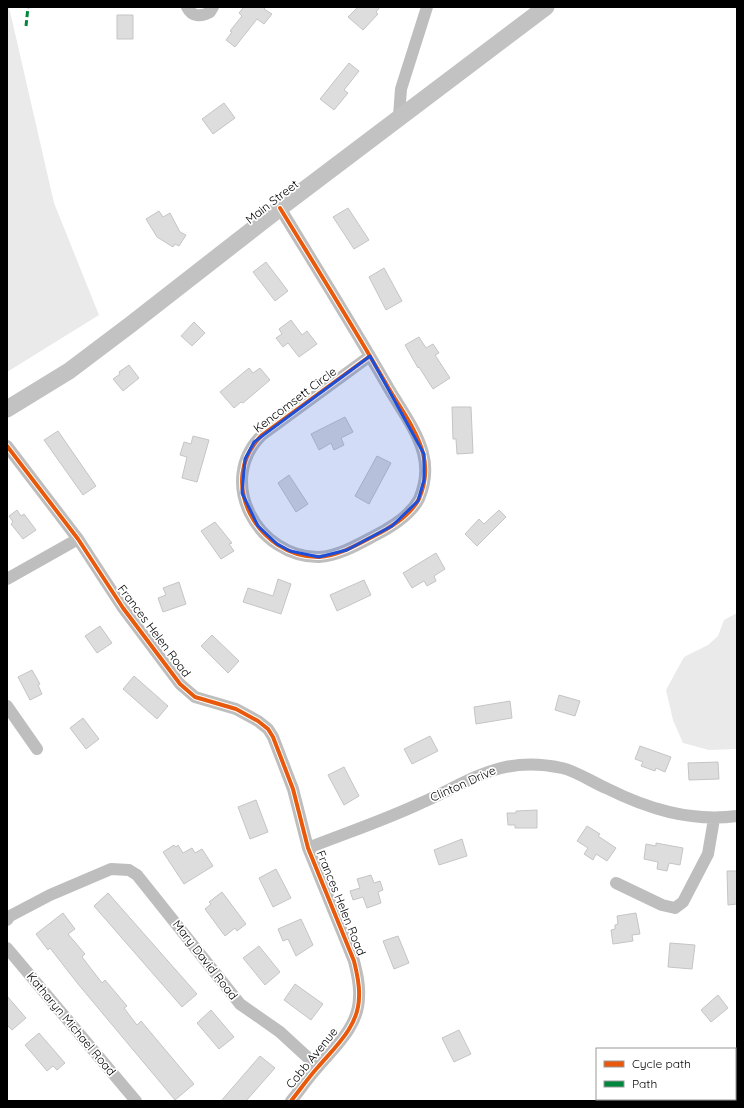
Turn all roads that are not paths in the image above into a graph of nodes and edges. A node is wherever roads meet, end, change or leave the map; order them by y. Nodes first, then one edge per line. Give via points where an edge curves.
1 (187, 7) edge
2 (213, 7) edge
3 (427, 7) edge
4 (546, 7) edge
5 (400, 116) junction
6 (280, 208) junction
7 (370, 356) junction
8 (7, 409) edge
9 (7, 446) edge
10 (78, 539) junction
11 (7, 579) edge
12 (7, 706) edge
13 (37, 749) dead end
14 (737, 816) edge
15 (714, 819) junction
16 (308, 848) junction
17 (616, 883) dead end
18 (7, 920) edge
19 (7, 948) edge
20 (349, 1028) joint
21 (318, 1067) junction
22 (136, 1101) edge
23 (291, 1101) edge

1 - 2 street via 192,14 198,16 210,12
3 - 5 street via 402,89
4 - 5 main road, Main Street
5 - 6 main road, Main Street
6 - 7 street, Kencomsett Circle
6 - 8 main road, Main Street via 68,371
7 - 7 street, Kencomsett Circle via 262,435 254,442 245,459 242,470 242,493 249,512 267,536 290,551 319,557 347,550 392,526 411,510 421,493 425,471 421,446
9 - 10 street, Frances Helen Road
10 - 11 street
10 - 16 street, Frances Helen Road via 123,608 180,684 195,697 236,709 258,721 274,737 293,789
12 - 13 street
14 - 15 street, Clinton Drive
15 - 16 street, Clinton Drive via 648,808 563,768 506,766 483,773 421,804
15 - 17 street via 708,854 683,902 675,908 662,905
16 - 20 street, Frances Helen Road via 354,961 358,978 360,998
18 - 21 street, Mary David Road via 50,895 111,869 130,870 137,875 240,1004 280,1032
19 - 22 street, Katharyn Michael Road
20 - 21 street, Cobb Avenue via 341,1042
21 - 23 street, Cobb Avenue

